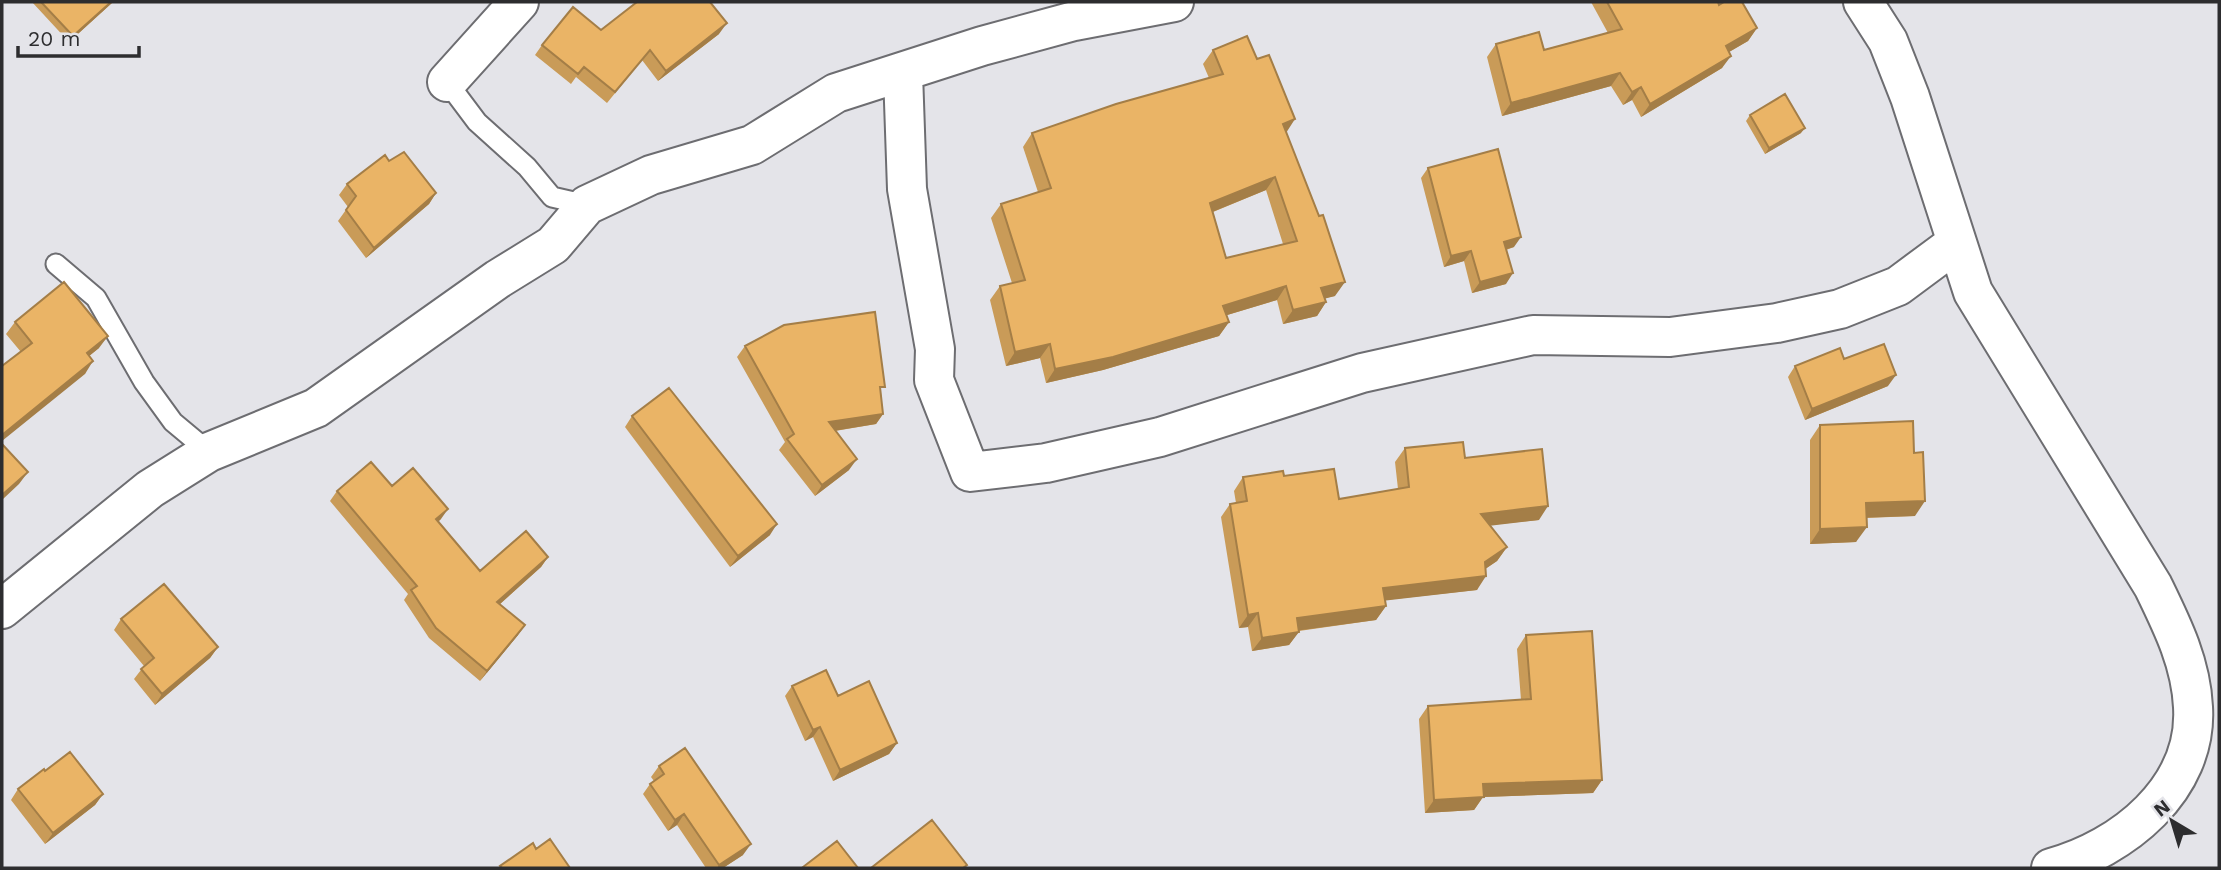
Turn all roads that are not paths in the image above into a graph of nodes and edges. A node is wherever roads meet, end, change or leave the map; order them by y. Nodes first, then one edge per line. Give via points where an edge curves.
1 (519, 2) edge
2 (1174, 2) edge
3 (1863, 2) edge
4 (903, 74) junction
5 (447, 82) joint
6 (587, 205) junction
7 (1956, 243) junction
8 (56, 264) dead end
9 (209, 452) junction
10 (2, 609) edge
11 (2051, 868) edge

1 - 5 street
2 - 4 street via 1074,21
3 - 7 street via 1888,41 1910,97
4 - 6 street via 836,93 752,145 651,175
4 - 7 street via 908,189 935,349 934,380 970,472 1046,463 1160,437 1362,373 1533,335 1670,337 1777,323 1840,309 1898,286
5 - 6 lane via 477,122 527,167 552,197
6 - 9 street via 553,245 316,408
7 - 11 street via 1973,292 2153,586 2187,666 2193,709 2175,784 2146,817 2113,840
8 - 9 lane via 96,298 144,382 173,422
9 - 10 street via 150,489

